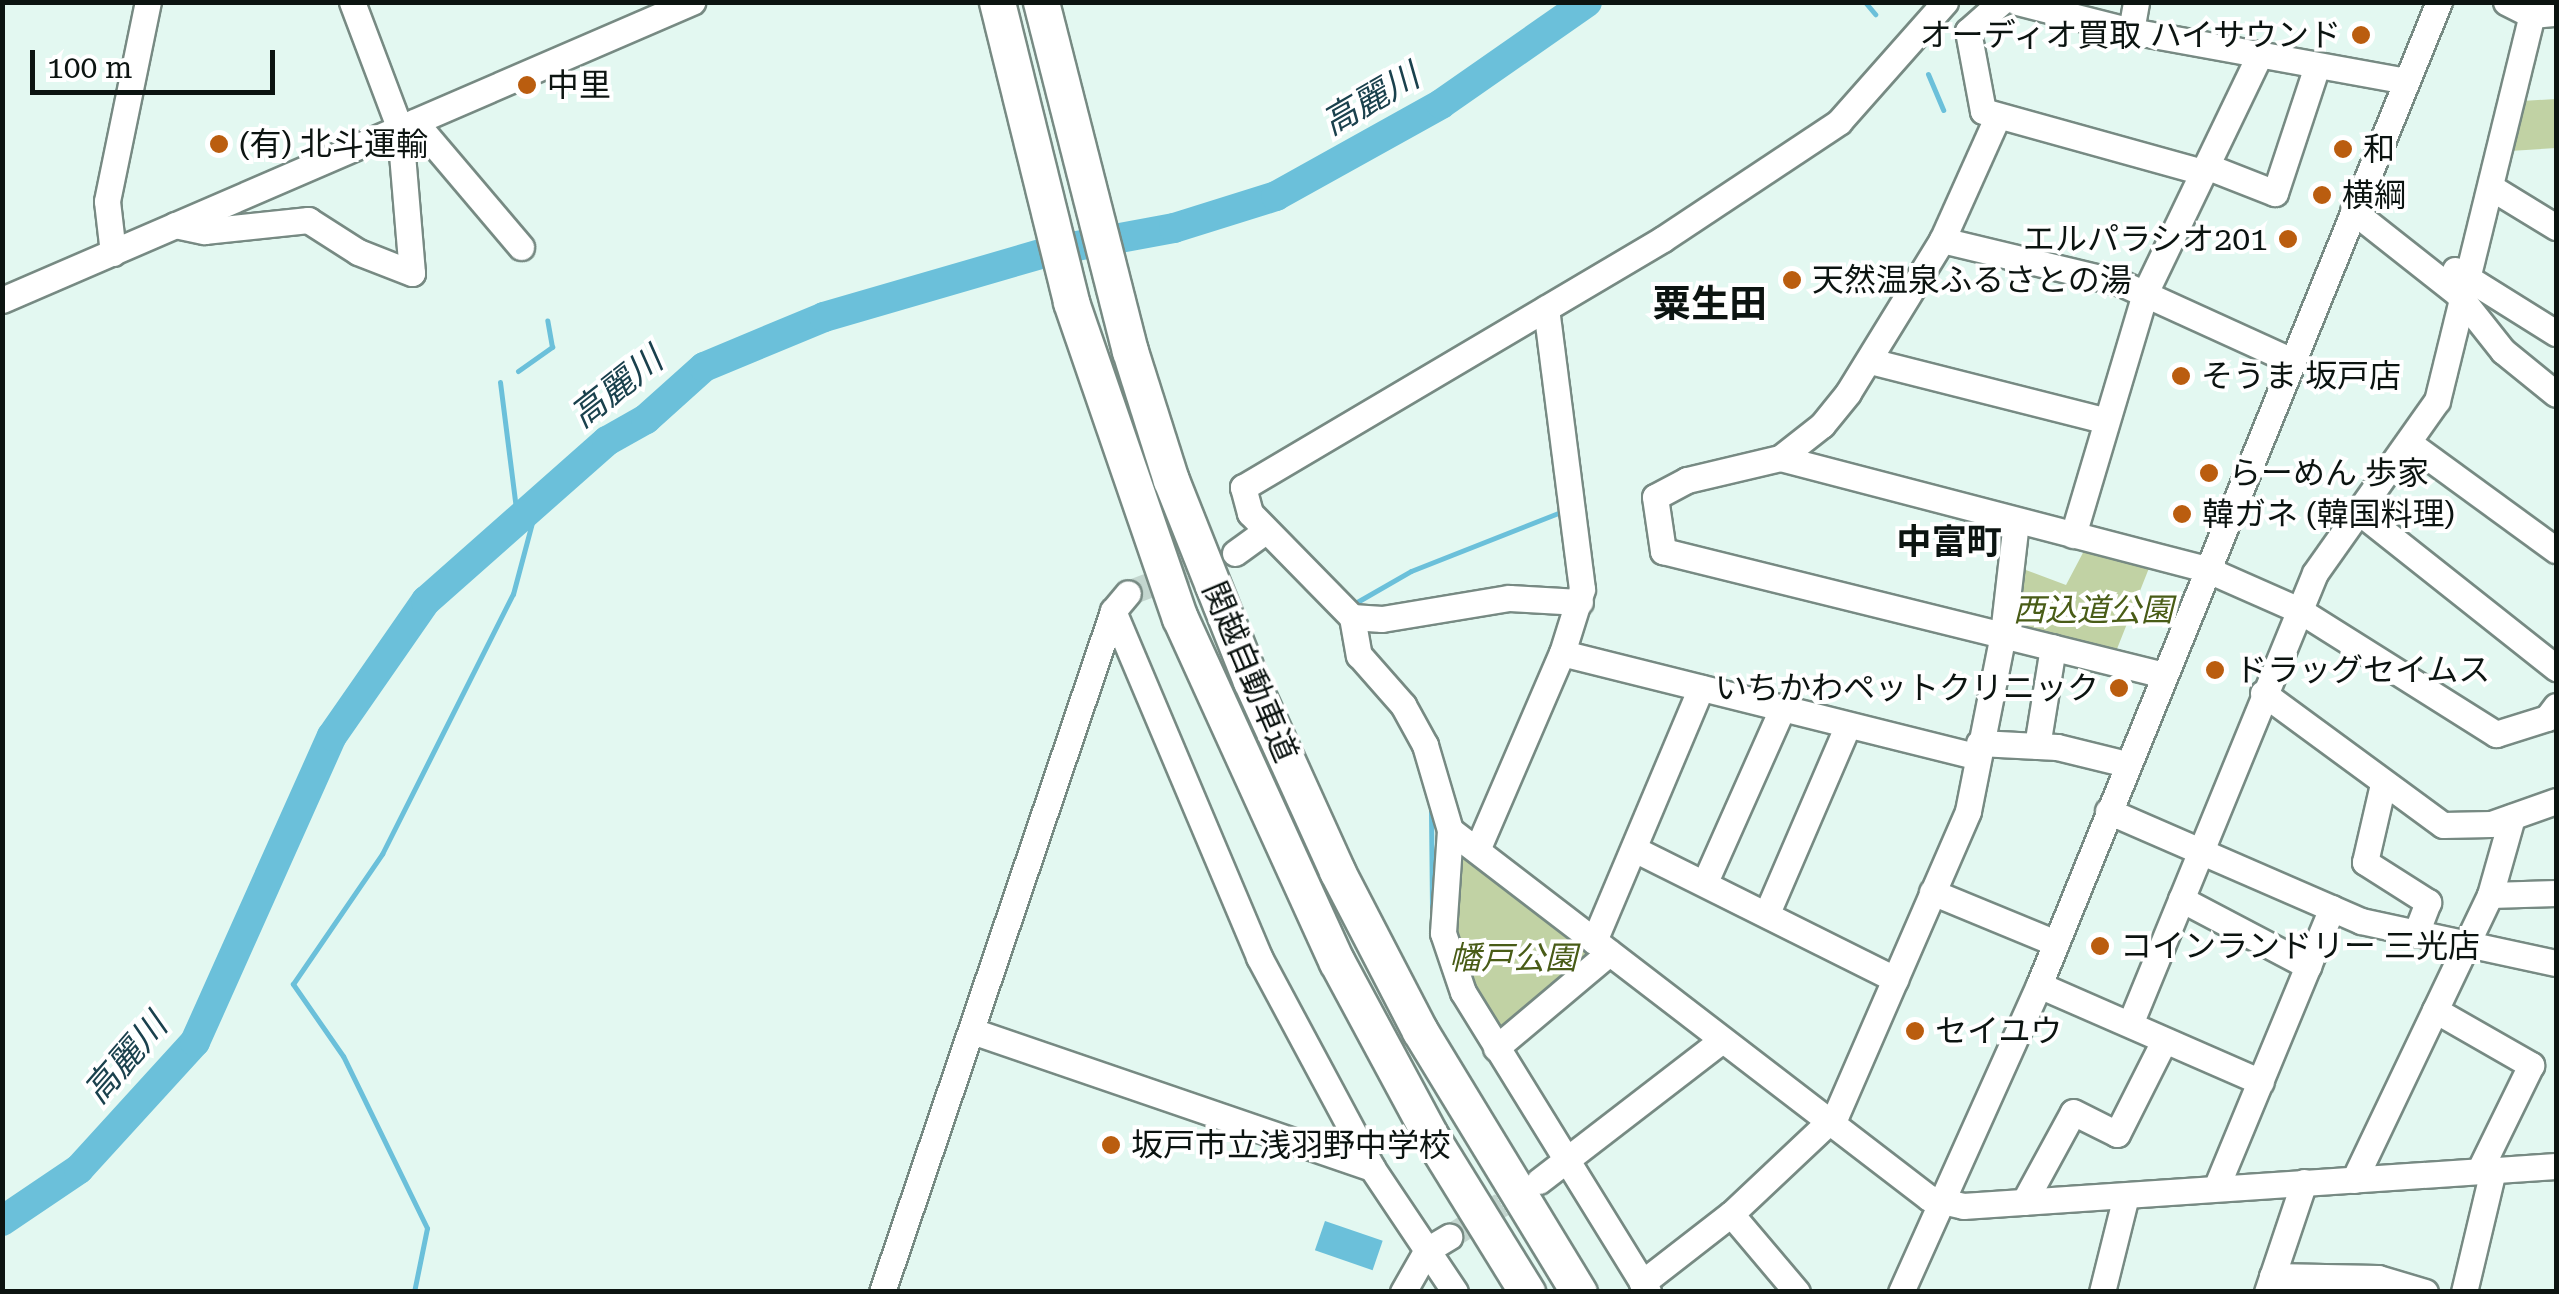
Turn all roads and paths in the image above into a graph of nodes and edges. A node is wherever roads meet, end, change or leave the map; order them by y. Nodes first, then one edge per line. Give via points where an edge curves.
1 (148, 2) edge
2 (352, 2) edge
3 (692, 2) edge
4 (998, 2) edge
5 (1040, 2) edge
6 (1945, 2) edge
7 (2001, 2) edge
8 (2017, 2) edge
9 (2136, 2) edge
10 (2439, 2) edge
11 (2506, 2) edge
12 (2544, 14) edge
13 (2131, 31) junction
14 (2259, 56) junction
15 (2317, 66) junction
16 (2407, 81) junction
17 (1996, 120) junction
18 (408, 126) junction
19 (2204, 169) junction
20 (2492, 188) junction
21 (2357, 203) junction
22 (176, 225) junction
23 (2556, 227) edge
24 (1942, 240) junction
25 (521, 247) dead end
26 (113, 253) junction
27 (2466, 289) junction
28 (2145, 293) junction
29 (2, 300) edge
30 (1546, 308) junction
31 (2556, 332) edge
32 (1870, 362) junction
33 (2292, 362) junction
34 (2556, 394) edge
35 (2104, 420) junction
36 (2408, 443) junction
37 (1780, 458) junction
38 (2358, 511) junction
39 (2016, 522) junction
40 (1265, 532) junction
41 (2073, 535) junction
42 (2556, 550) edge
43 (1236, 552) tunnel mouth
44 (2206, 568) junction
45 (1580, 602) junction
46 (2299, 610) junction
47 (1352, 617) junction
48 (2003, 634) junction
49 (2053, 647) junction
50 (1562, 652) junction
51 (2556, 668) edge
52 (2164, 675) junction
53 (1701, 688) junction
54 (2263, 693) junction
55 (2556, 706) edge
56 (1782, 709) junction
57 (1847, 727) junction
58 (2037, 746) junction
59 (1978, 749) junction
60 (2126, 764) junction
61 (2384, 784) junction
62 (2556, 801) edge
63 (2108, 812) junction
64 (2512, 817) junction
65 (1450, 830) junction
66 (1634, 849) junction
67 (1477, 850) junction
68 (2200, 851) junction
69 (1704, 882) junction
70 (1932, 892) junction
71 (2556, 893) edge
72 (2490, 895) junction
73 (2181, 899) junction
74 (2332, 908) junction
75 (1767, 913) junction
76 (2416, 934) junction
77 (2056, 942) junction
78 (2468, 944) junction
79 (1601, 947) junction
80 (2556, 963) edge
81 (2308, 966) junction
82 (1895, 979) junction
83 (2039, 986) junction
84 (2435, 1010) junction
85 (2130, 1024) junction
86 (972, 1031) junction
87 (1722, 1040) junction
88 (2164, 1042) junction
89 (1496, 1048) junction
90 (2261, 1082) junction
91 (1831, 1123) junction
92 (1567, 1164) junction
93 (2556, 1166) edge
94 (1372, 1168) junction
95 (2486, 1171) junction
96 (2354, 1180) junction
97 (1539, 1181) tunnel mouth
98 (2304, 1182) junction
99 (2216, 1188) junction
100 (2126, 1196) junction
101 (2024, 1202) junction
102 (1944, 1205) junction
103 (1730, 1214) junction
104 (1438, 1243) junction
105 (2270, 1284) edge
106 (1645, 1288) edge
107 (1901, 1291) edge
108 (882, 1292) edge
109 (1403, 1292) edge
110 (1454, 1292) edge
111 (1526, 1292) edge
112 (1579, 1292) edge
113 (1797, 1292) edge
114 (2102, 1292) edge
115 (2424, 1292) edge
116 (2464, 1292) edge

1 - 26 street via 107,201
2 - 18 street
3 - 18 street
4 - 111 highway, 関越自動車道 via 1066,283 1211,692 1305,898 1430,1135
5 - 112 highway, 関越自動車道 via 1097,242 1171,480 1251,681 1338,871 1476,1128
6 - 30 street via 1839,122
7 - 17 street via 1968,31 1983,111
8 - 13 street
9 - 13 street
10 - 16 street
11 - 12 street
12 - 20 street
13 - 14 street
14 - 15 street
14 - 19 street
15 - 16 street
15 - 19 street via 2275,193
16 - 21 street
17 - 19 street
17 - 24 street
18 - 22 street
18 - 22 street via 412,273 358,252 308,220 204,231
18 - 25 street
19 - 28 street
20 - 23 street
20 - 27 street
21 - 27 street
21 - 33 street
22 - 26 street
24 - 28 street
24 - 32 street
26 - 29 street
27 - 31 street
27 - 34 street via 2503,351
27 - 36 street via 2437,401
28 - 33 street
28 - 35 street
30 - 40 street via 1243,487 1250,513
30 - 45 street
32 - 35 street
32 - 37 street via 1822,425
33 - 44 street
35 - 41 street
36 - 38 street
36 - 42 street
37 - 39 street
37 - 48 street via 1687,480 1656,497 1663,551
38 - 46 street
38 - 51 street
39 - 41 street
39 - 48 street
40 - 43 street
40 - 47 street
41 - 44 street
44 - 46 street
44 - 52 street
45 - 47 street via 1509,598 1382,619
45 - 50 street
46 - 54 street
46 - 55 street via 2496,734 2547,718
47 - 65 street via 1359,655 1403,704 1426,745
48 - 49 street
48 - 59 street
49 - 52 street
49 - 58 street
50 - 53 street
50 - 67 street
52 - 60 street
53 - 56 street
53 - 66 street
54 - 61 street
54 - 68 street
56 - 57 street
56 - 69 street
57 - 59 street
57 - 75 street
58 - 59 street
58 - 60 street
59 - 70 street via 1968,811
60 - 63 street
61 - 64 street via 2443,825
61 - 76 street via 2365,862 2428,902
62 - 64 street
63 - 68 street
63 - 77 street
64 - 72 street
65 - 67 street
65 - 89 street via 1446,953
66 - 69 street
66 - 79 street
67 - 79 street
68 - 73 street
68 - 74 street
69 - 75 street
70 - 77 street
70 - 82 street
71 - 72 street
72 - 78 street
73 - 81 street
73 - 85 street
74 - 76 street
74 - 81 street
75 - 82 street
76 - 78 street
77 - 83 street
78 - 80 street
78 - 84 street
79 - 87 street
79 - 89 street
81 - 90 street
82 - 91 street
83 - 85 street
83 - 102 street
84 - 95 street via 2531,1065
84 - 96 street
85 - 88 street
86 - 94 street
86 - 94 street via 1121,602 1259,958
86 - 108 street
87 - 91 street
87 - 92 street
88 - 90 street
88 - 101 street via 2117,1134 2073,1112
89 - 92 street
90 - 99 street
91 - 102 street
91 - 103 street
92 - 97 street
92 - 106 street
93 - 95 street
94 - 104 street
95 - 96 street
95 - 116 street
96 - 98 street
98 - 99 street
98 - 105 street
99 - 100 street
100 - 101 street
100 - 114 street
101 - 102 street
102 - 107 street
103 - 106 street
103 - 113 street
104 - 109 street
104 - 110 street
105 - 115 street via 2378,1278

